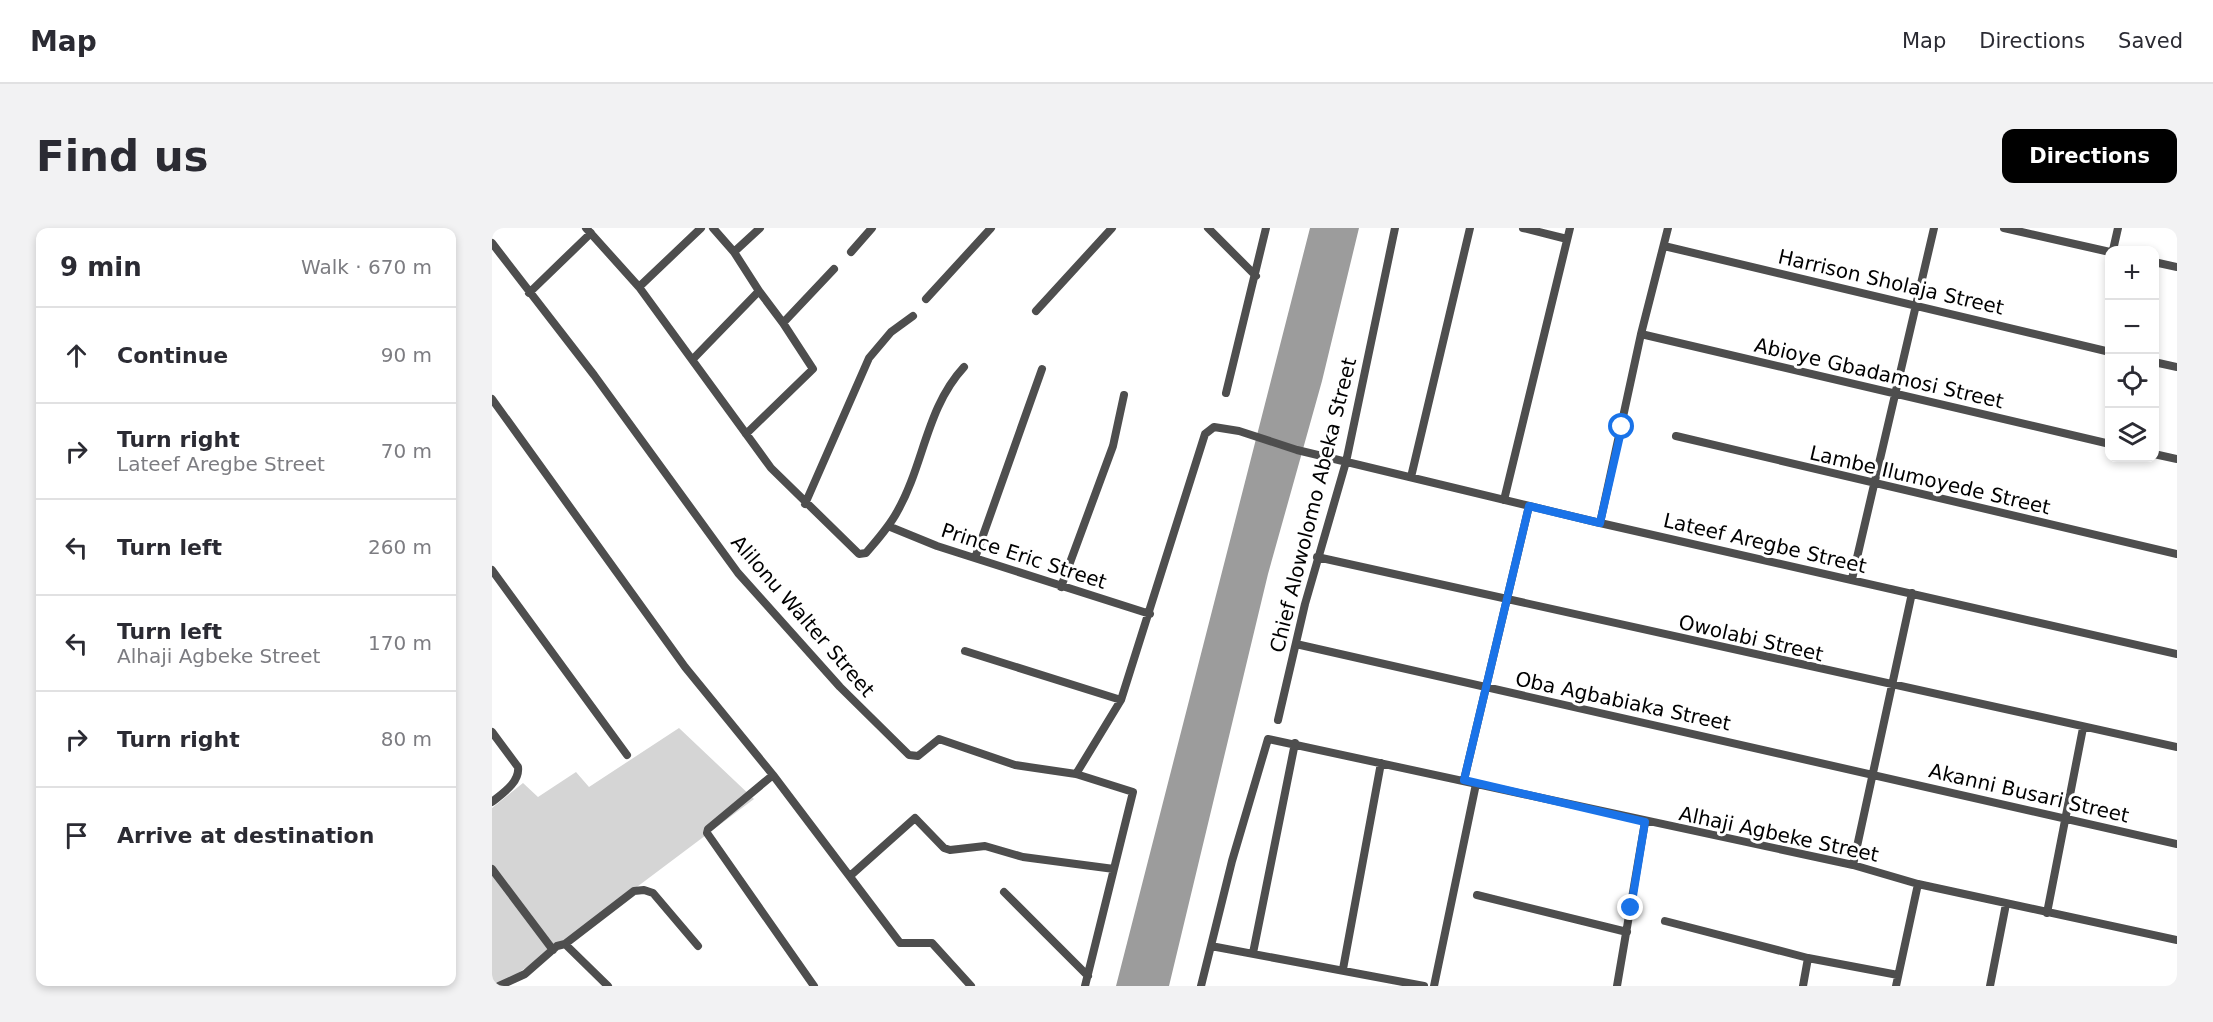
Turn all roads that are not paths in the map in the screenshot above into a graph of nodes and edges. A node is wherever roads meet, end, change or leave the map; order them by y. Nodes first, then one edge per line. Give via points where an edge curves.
1 (701, 228) edge
2 (713, 228) edge
3 (760, 228) edge
4 (872, 228) edge
5 (991, 228) edge
6 (1112, 228) edge
7 (1208, 228) edge
8 (1266, 228) edge
9 (1395, 228) edge
10 (1470, 228) edge
11 (1523, 228) edge
12 (1569, 228) edge
13 (1668, 228) edge
14 (1934, 228) edge
15 (2004, 228) edge
16 (2118, 228) edge
17 (2023, 230) edge
18 (588, 231) edge
19 (1567, 239) junction
20 (492, 243) edge
21 (1664, 246) junction
22 (2113, 246) edge
23 (2105, 250) edge
24 (734, 252) junction
25 (851, 252) dead end
26 (2159, 263) edge
27 (2177, 267) edge
28 (834, 269) dead end
29 (1256, 276) junction
30 (639, 287) junction
31 (759, 291) junction
32 (529, 293) junction
33 (926, 299) dead end
34 (1916, 305) junction
35 (1035, 311) dead end
36 (913, 316) dead end
37 (783, 323) junction
38 (1641, 334) junction
39 (2105, 351) edge
40 (693, 359) junction
41 (2159, 363) edge
42 (964, 367) dead end
43 (2177, 367) edge
44 (1042, 369) dead end
45 (1896, 392) junction
46 (1226, 393) dead end
47 (1124, 395) dead end
48 (492, 399) edge
49 (746, 434) junction
50 (1676, 436) dead end
51 (2105, 443) edge
52 (2159, 455) edge
53 (2177, 459) edge
54 (1346, 462) junction
55 (1411, 477) junction
56 (1874, 483) junction
57 (1504, 500) junction
58 (805, 504) junction
59 (1529, 506) junction
60 (1600, 523) junction
61 (888, 526) junction
62 (2177, 554) edge
63 (1317, 557) junction
64 (975, 558) junction
65 (492, 570) edge
66 (1852, 579) junction
67 (1061, 587) junction
68 (1911, 593) junction
69 (1505, 600) junction
70 (1150, 614) junction
71 (1296, 644) junction
72 (965, 651) dead end
73 (2177, 654) edge
74 (1893, 686) junction
75 (1485, 687) junction
76 (1121, 700) junction
77 (1278, 720) dead end
78 (2083, 728) junction
79 (492, 732) edge
80 (1295, 743) junction
81 (2177, 747) edge
82 (627, 755) dead end
83 (1381, 763) junction
84 (1873, 773) junction
85 (1076, 774) junction
86 (773, 775) junction
87 (1464, 780) junction
88 (1476, 784) junction
89 (492, 802) edge
90 (2066, 818) junction
91 (1645, 822) junction
92 (2177, 844) edge
93 (1852, 865) junction
94 (492, 869) edge
95 (1114, 869) junction
96 (850, 876) junction
97 (1918, 884) junction
98 (1004, 892) dead end
99 (1477, 895) dead end
100 (2006, 904) junction
101 (2047, 913) junction
102 (1665, 921) dead end
103 (1627, 932) junction
104 (2177, 940) edge
105 (565, 944) junction
106 (698, 946) dead end
107 (1210, 946) junction
108 (553, 950) junction
109 (1253, 953) junction
110 (1808, 958) junction
111 (1343, 969) junction
112 (1898, 975) junction
113 (1088, 976) junction
114 (499, 986) edge
115 (608, 986) edge
116 (814, 986) edge
117 (970, 986) edge
118 (1085, 986) edge
119 (1201, 986) edge
120 (1424, 986) edge
121 (1434, 986) edge
122 (1617, 986) edge
123 (1803, 986) edge
124 (1896, 986) edge
125 (1990, 986) edge

1 - 30 street
2 - 24 street
3 - 24 street
4 - 25 street
5 - 33 street
6 - 35 street
7 - 29 street
8 - 29 street
9 - 54 street, Chief Alowolomo Abeka Street
10 - 55 street
11 - 19 street
12 - 19 street
13 - 21 street
14 - 34 street
15 - 17 street
16 - 22 street
17 - 23 street
18 - 30 street
18 - 32 street
19 - 57 street
20 - 32 street, Alilonu Walter Street
21 - 34 street, Harrison Sholaja Street
21 - 38 street
24 - 31 street
26 - 27 street
28 - 37 street
29 - 46 street
30 - 40 street
31 - 37 street
31 - 40 street
32 - 85 street, Alilonu Walter Street via 594,375 738,573 840,687 909,755 918,756 939,739 1015,765
34 - 39 street, Harrison Sholaja Street
34 - 45 street
36 - 58 street via 891,332 869,358
37 - 49 street via 813,369
38 - 45 street, Abioye Gbadamosi Street
38 - 60 street
40 - 49 street
41 - 43 street
42 - 61 street via 951,381 929,425 905,494
44 - 64 street
45 - 51 street, Abioye Gbadamosi Street
45 - 56 street
47 - 67 street via 1113,446
48 - 86 street via 685,667
49 - 58 street
50 - 56 street, Lambe Ilumoyede Street
52 - 53 street
54 - 55 street, Lateef Aregbe Street
54 - 63 street, Chief Alowolomo Abeka Street
54 - 70 street, Lateef Aregbe Street via 1239,430 1214,427 1205,434
55 - 57 street, Lateef Aregbe Street
56 - 62 street, Lambe Ilumoyede Street
56 - 66 street
57 - 59 street, Lateef Aregbe Street
58 - 61 street via 860,555 867,553
59 - 60 street, Lateef Aregbe Street
59 - 69 street
60 - 66 street, Lateef Aregbe Street
61 - 64 street, Prince Eric Street
63 - 69 street, Owolabi Street
63 - 71 street, Chief Alowolomo Abeka Street
64 - 67 street, Prince Eric Street
65 - 82 street
66 - 68 street, Lateef Aregbe Street
67 - 70 street, Prince Eric Street
68 - 73 street, Lateef Aregbe Street
68 - 74 street
69 - 74 street, Owolabi Street
69 - 75 street
70 - 76 street, Lateef Aregbe Street
71 - 75 street, Oba Agbabiaka Street
71 - 77 street, Chief Alowolomo Abeka Street
72 - 76 street
74 - 78 street, Owolabi Street
74 - 84 street
75 - 84 street, Oba Agbabiaka Street
75 - 87 street
76 - 85 street, Lateef Aregbe Street
78 - 81 street, Owolabi Street
78 - 90 street
79 - 89 street via 519,773
80 - 83 street, Alhaji Agbeke Street
80 - 107 street, Alhaji Agbeke Street via 1268,739
80 - 109 street
83 - 87 street, Alhaji Agbeke Street
83 - 111 street
84 - 90 street, Akanni Busari Street
84 - 93 street
85 - 95 street, Alilonu Walter Street via 1133,792
86 - 96 street
86 - 116 street via 707,833
87 - 88 street, Alhaji Agbeke Street
88 - 91 street, Alhaji Agbeke Street
88 - 121 street
90 - 92 street, Akanni Busari Street
90 - 101 street
91 - 93 street, Alhaji Agbeke Street
91 - 103 street
93 - 97 street, Alhaji Agbeke Street
94 - 108 street
95 - 96 street via 1023,857 985,846 950,850 915,818
95 - 113 street
96 - 117 street via 900,943 932,944
97 - 100 street, Alhaji Agbeke Street
97 - 112 street
98 - 113 street
99 - 103 street
100 - 101 street, Alhaji Agbeke Street
100 - 125 street
101 - 104 street, Alhaji Agbeke Street
102 - 110 street
103 - 122 street
105 - 106 street via 634,891 644,890 652,893
105 - 108 street
105 - 115 street
107 - 109 street
107 - 119 street
108 - 114 street via 525,974
109 - 111 street
110 - 112 street
110 - 123 street
111 - 120 street
112 - 124 street
113 - 118 street

